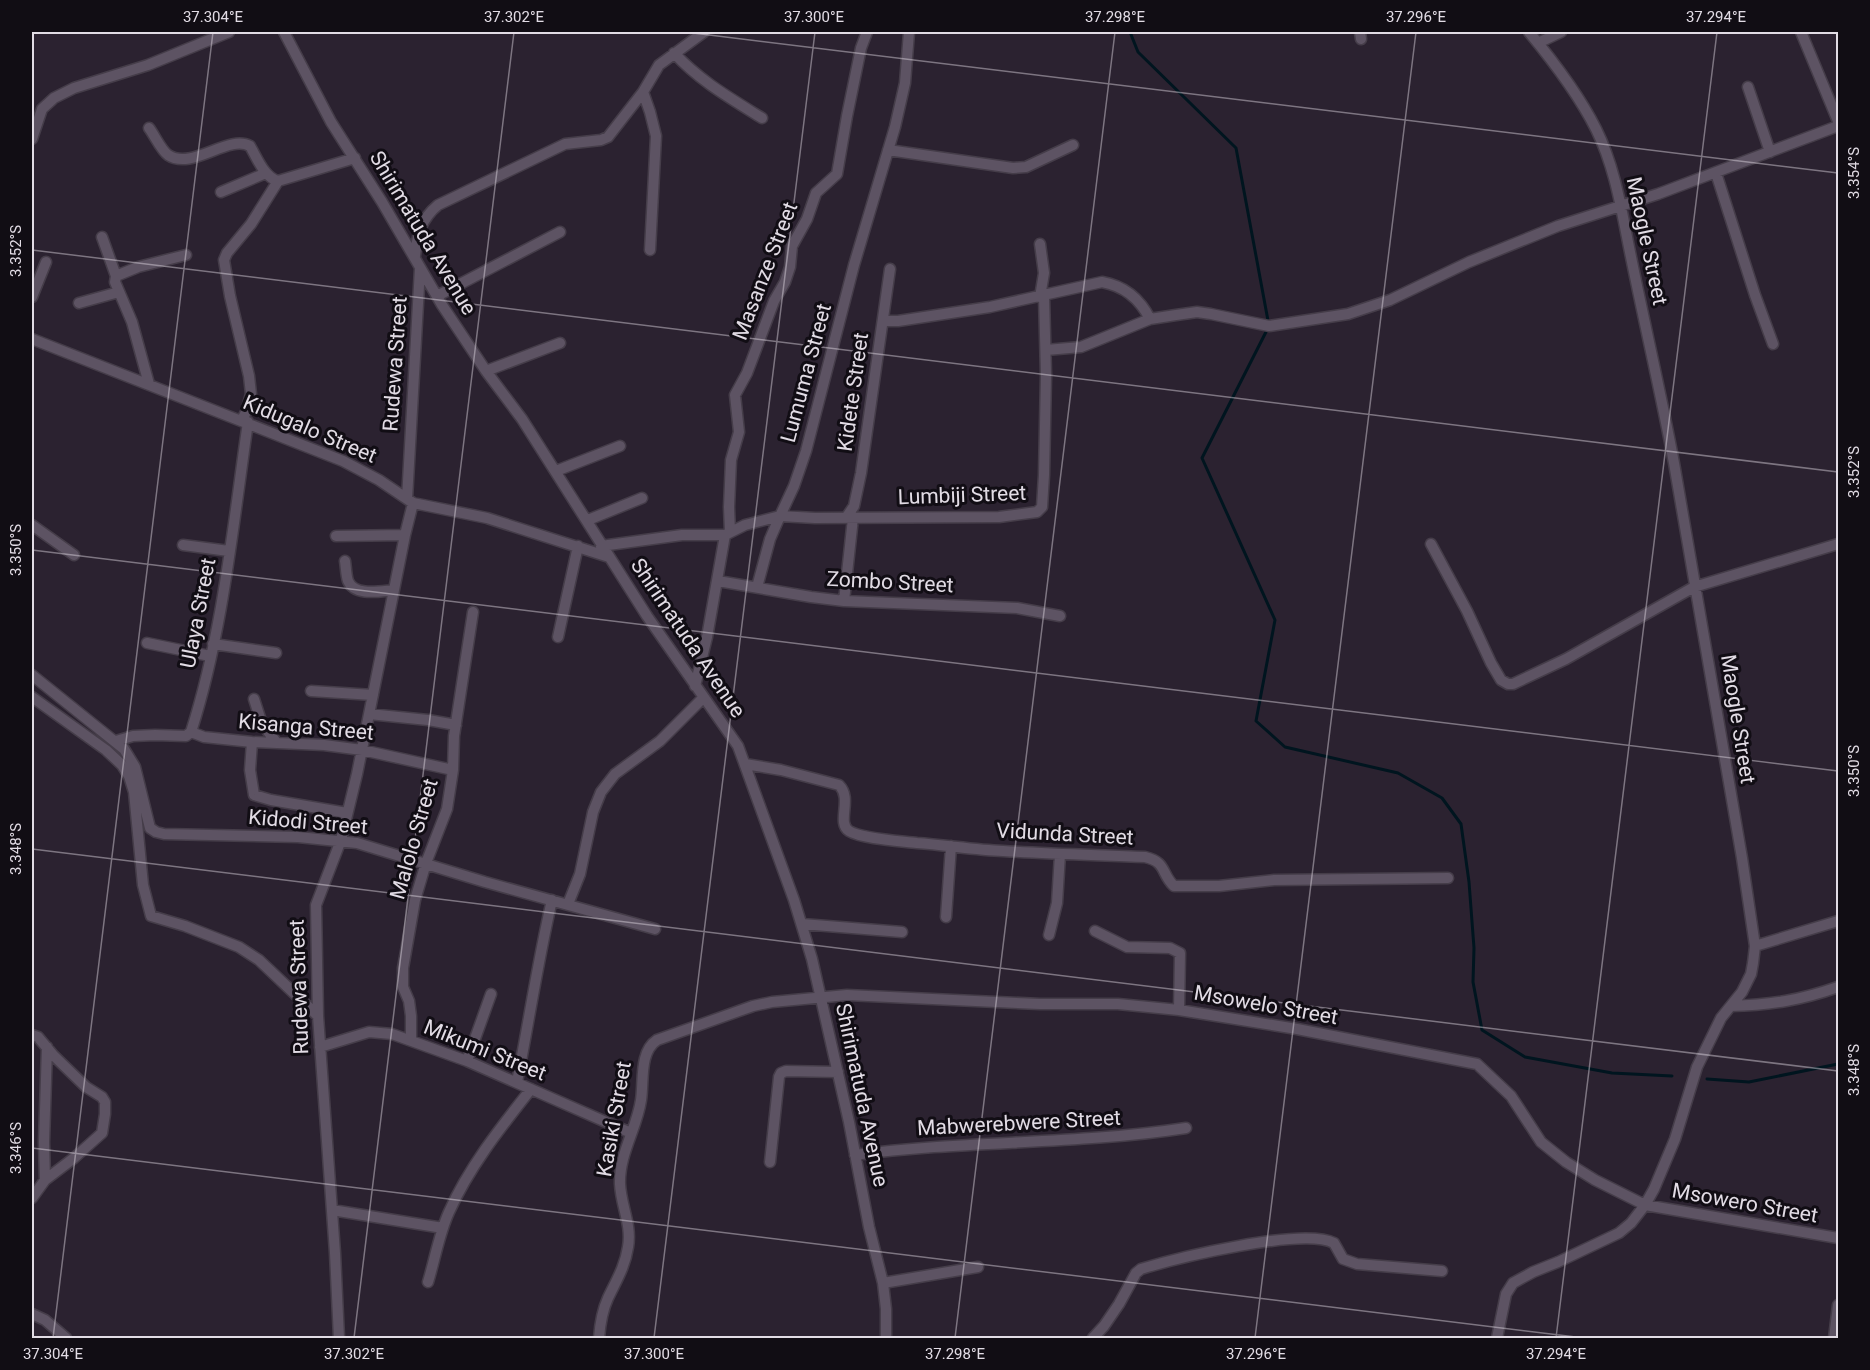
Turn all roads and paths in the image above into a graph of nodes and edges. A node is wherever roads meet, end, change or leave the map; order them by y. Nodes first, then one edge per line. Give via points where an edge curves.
1 (229, 32) edge
2 (285, 32) edge
3 (704, 32) edge
4 (867, 32) edge
5 (909, 32) edge
6 (1528, 32) edge
7 (1561, 32) edge
8 (1800, 32) edge
9 (1538, 43) junction
10 (674, 53) junction
11 (1748, 87) dead end
12 (643, 92) junction
13 (762, 118) dead end
14 (1839, 121) edge
15 (1839, 126) edge
16 (149, 128) dead end
17 (32, 139) edge
18 (1073, 145) dead end
19 (888, 150) junction
20 (1770, 152) junction
21 (355, 158) junction
22 (266, 173) junction
23 (1716, 173) junction
24 (278, 181) junction
25 (221, 192) dead end
26 (1622, 204) junction
27 (560, 232) dead end
28 (102, 237) dead end
29 (1040, 243) dead end
30 (650, 250) dead end
31 (186, 255) dead end
32 (415, 256) junction
33 (46, 262) dead end
34 (420, 268) junction
35 (890, 269) dead end
36 (116, 276) junction
37 (120, 292) junction
38 (1042, 296) junction
39 (32, 297) edge
40 (437, 297) junction
41 (79, 303) dead end
42 (1150, 320) junction
43 (883, 321) junction
44 (32, 339) edge
45 (560, 343) dead end
46 (1773, 344) dead end
47 (1046, 350) junction
48 (486, 371) junction
49 (149, 384) junction
50 (245, 421) junction
51 (620, 446) dead end
52 (556, 471) junction
53 (642, 498) dead end
54 (410, 501) junction
55 (780, 516) junction
56 (850, 518) junction
57 (588, 520) junction
58 (32, 525) edge
59 (728, 534) junction
60 (405, 535) junction
61 (336, 536) dead end
62 (183, 544) dead end
63 (1431, 544) dead end
64 (1839, 544) edge
65 (578, 546) junction
66 (601, 546) junction
67 (230, 551) junction
68 (74, 555) dead end
69 (609, 557) junction
70 (345, 561) dead end
71 (718, 581) junction
72 (757, 587) junction
73 (1694, 587) junction
74 (394, 590) junction
75 (844, 600) junction
76 (473, 612) dead end
77 (1060, 616) dead end
78 (558, 637) dead end
79 (147, 643) dead end
80 (213, 644) junction
81 (276, 653) dead end
82 (210, 656) junction
83 (32, 675) edge
84 (695, 686) junction
85 (311, 691) dead end
86 (373, 695) junction
87 (32, 697) edge
88 (703, 698) junction
89 (254, 699) dead end
90 (369, 714) junction
91 (456, 725) junction
92 (191, 732) junction
93 (116, 741) junction
94 (252, 742) junction
95 (277, 743) junction
96 (362, 750) junction
97 (745, 764) junction
98 (453, 770) junction
99 (347, 813) junction
100 (341, 840) junction
101 (951, 846) junction
102 (1060, 854) junction
103 (426, 863) junction
104 (1449, 878) dead end
105 (552, 900) junction
106 (568, 904) junction
107 (946, 917) dead end
108 (1839, 921) edge
109 (802, 924) junction
110 (655, 929) dead end
111 (1095, 931) dead end
112 (902, 932) dead end
113 (1049, 935) dead end
114 (1755, 946) junction
115 (1839, 987) edge
116 (491, 994) dead end
117 (821, 996) junction
118 (1731, 1006) junction
119 (1179, 1010) junction
120 (318, 1016) junction
121 (32, 1035) edge
122 (411, 1040) junction
123 (47, 1047) junction
124 (320, 1047) junction
125 (467, 1061) junction
126 (838, 1072) junction
127 (518, 1082) junction
128 (531, 1089) junction
129 (1186, 1128) dead end
130 (631, 1133) junction
131 (855, 1155) junction
132 (770, 1162) dead end
133 (45, 1180) junction
134 (32, 1198) edge
135 (1645, 1205) junction
136 (332, 1210) junction
137 (443, 1228) junction
138 (1839, 1238) edge
139 (978, 1267) dead end
140 (1442, 1271) dead end
141 (428, 1282) dead end
142 (883, 1283) junction
143 (1839, 1305) edge
144 (32, 1314) edge
145 (66, 1338) edge
146 (339, 1338) edge
147 (599, 1338) edge
148 (886, 1338) edge
149 (1093, 1338) edge
150 (1497, 1338) edge
151 (1834, 1338) edge

1 - 17 street via 54,98 42,109
2 - 21 street, Shirimatuda Avenue via 331,122
3 - 10 street
4 - 59 street, Masanze Street via 837,174 812,201 792,246 785,282 735,395 739,432 731,460
5 - 19 street, Lumuma Street via 902,100
6 - 9 street, Maogle Street
7 - 9 street
8 - 14 street
9 - 26 street, Maogle Street via 1597,130
10 - 12 street via 659,65
10 - 13 street via 714,89
11 - 20 street
12 - 30 street via 656,136
12 - 32 street via 608,137 565,144 438,205 423,221
15 - 20 street
16 - 22 street via 167,154 177,159 247,143
18 - 19 street via 1026,167 1013,168
19 - 55 street, Lumuma Street via 806,451
20 - 23 street
21 - 24 street
21 - 32 street, Shirimatuda Avenue
22 - 24 street
22 - 25 street
23 - 26 street
23 - 46 street
24 - 50 street, Ulaya Street via 224,260 249,376 251,394
26 - 42 street via 1505,246 1390,300 1347,315 1269,326 1197,312
26 - 73 street, Maogle Street via 1672,452
27 - 40 street
28 - 36 street
29 - 38 street, Lumbiji Street
31 - 36 street
32 - 34 street, Shirimatuda Avenue
33 - 39 street
34 - 40 street, Shirimatuda Avenue
34 - 54 street, Rudewa Street
35 - 43 street, Kidete Street
36 - 37 street
37 - 41 street
37 - 49 street
38 - 42 street via 1102,282 1132,294 1143,304
38 - 43 street
38 - 47 street, Lumbiji Street
40 - 48 street, Shirimatuda Avenue
42 - 47 street via 1081,347
43 - 56 street, Kidete Street via 861,473
44 - 49 street, Kidugalo Street
45 - 48 street
47 - 56 street, Lumbiji Street via 1043,498 1037,512 999,517
48 - 52 street, Shirimatuda Avenue
49 - 50 street, Kidugalo Street
50 - 54 street, Kidugalo Street via 343,460
50 - 67 street, Ulaya Street
51 - 52 street
52 - 57 street, Shirimatuda Avenue
53 - 57 street
54 - 60 street, Rudewa Street
54 - 65 street, Kidugalo Street via 487,518
55 - 56 street, Lumbiji Street
55 - 59 street
55 - 72 street, Lumuma Street
56 - 75 street, Kidete Street
57 - 66 street, Shirimatuda Avenue
58 - 68 street
59 - 66 street via 682,535
59 - 71 street
60 - 61 street
60 - 74 street, Rudewa Street
62 - 67 street
63 - 73 street via 1491,663 1508,684 1544,671
64 - 73 street
65 - 69 street, Kidugalo Street
65 - 78 street
66 - 69 street, Shirimatuda Avenue
67 - 80 street, Ulaya Street
69 - 84 street, Shirimatuda Avenue
70 - 74 street via 353,587 365,591
71 - 72 street, Zombo Street
71 - 84 street
72 - 75 street, Zombo Street
73 - 114 street, Maogle Street
74 - 86 street, Rudewa Street
75 - 77 street, Zombo Street via 1017,608
76 - 91 street, Malolo Street
79 - 82 street
80 - 81 street
80 - 82 street, Ulaya Street
82 - 92 street, Ulaya Street
83 - 93 street, Kidodi Street
84 - 88 street, Shirimatuda Avenue
85 - 86 street
86 - 90 street, Rudewa Street
87 - 120 street via 106,750 129,776 143,885 151,916 239,947 259,960
88 - 97 street, Shirimatuda Avenue via 738,746
88 - 106 street via 660,741 615,774 601,792 580,874
89 - 95 street via 262,724
90 - 91 street
90 - 96 street, Rudewa Street
91 - 98 street, Malolo Street
92 - 93 street via 186,736 133,736
92 - 94 street, Kisanga Street
93 - 100 street, Kidodi Street via 135,767 150,828 156,832
94 - 95 street, Kisanga Street
94 - 99 street via 250,770 254,795
95 - 96 street, Kisanga Street
96 - 98 street, Kisanga Street
96 - 99 street, Rudewa Street
97 - 101 street, Vidunda Street via 839,785 846,796 843,819 850,832
97 - 109 street, Shirimatuda Avenue
98 - 103 street, Malolo Street via 447,809
99 - 100 street, Rudewa Street
100 - 103 street, Kidodi Street
100 - 120 street, Rudewa Street via 316,905
101 - 102 street, Vidunda Street
101 - 107 street
102 - 104 street, Vidunda Street via 1155,859 1174,886 1191,888 1274,880
102 - 113 street via 1057,903
103 - 105 street, Kidodi Street
103 - 122 street, Malolo Street via 403,968
105 - 106 street, Kidodi Street
105 - 127 street
106 - 110 street, Kidodi Street
108 - 114 street
109 - 112 street
109 - 117 street, Shirimatuda Avenue
111 - 119 street via 1127,947 1170,948 1180,953
114 - 118 street, Maogle Street via 1751,974
115 - 118 street via 1768,1005
116 - 125 street
117 - 119 street, Msowelo Street via 1118,1004
117 - 126 street, Shirimatuda Avenue
117 - 130 street, Kasiki Street via 753,1006 650,1044 641,1102
118 - 135 street, Maogle Street via 1697,1067 1675,1138
119 - 135 street, Msowelo Street via 1477,1064 1511,1096 1541,1142 1594,1180
120 - 124 street, Rudewa Street
121 - 123 street
122 - 124 street, Mikumi Street via 369,1032
122 - 125 street, Mikumi Street
123 - 133 street
123 - 133 street via 86,1087 102,1097 105,1114 102,1133
124 - 136 street, Rudewa Street
125 - 127 street, Mikumi Street
126 - 131 street, Shirimatuda Avenue
126 - 132 street via 781,1073
127 - 128 street, Mikumi Street
128 - 130 street, Mikumi Street
128 - 137 street via 469,1173
129 - 131 street, Mabwerebwere Street via 1139,1136 982,1143
130 - 147 street, Kasiki Street via 620,1185 630,1235 624,1266 602,1314
131 - 142 street, Shirimatuda Avenue
133 - 134 street
135 - 138 street, Msowero Street
135 - 150 street, Maogle Street via 1619,1233 1513,1283 1506,1294
136 - 137 street
136 - 146 street, Rudewa Street
137 - 141 street
139 - 142 street
140 - 149 street via 1348,1262 1334,1243 1318,1239 1202,1253 1136,1273
142 - 148 street, Shirimatuda Avenue
143 - 151 street
144 - 145 street

